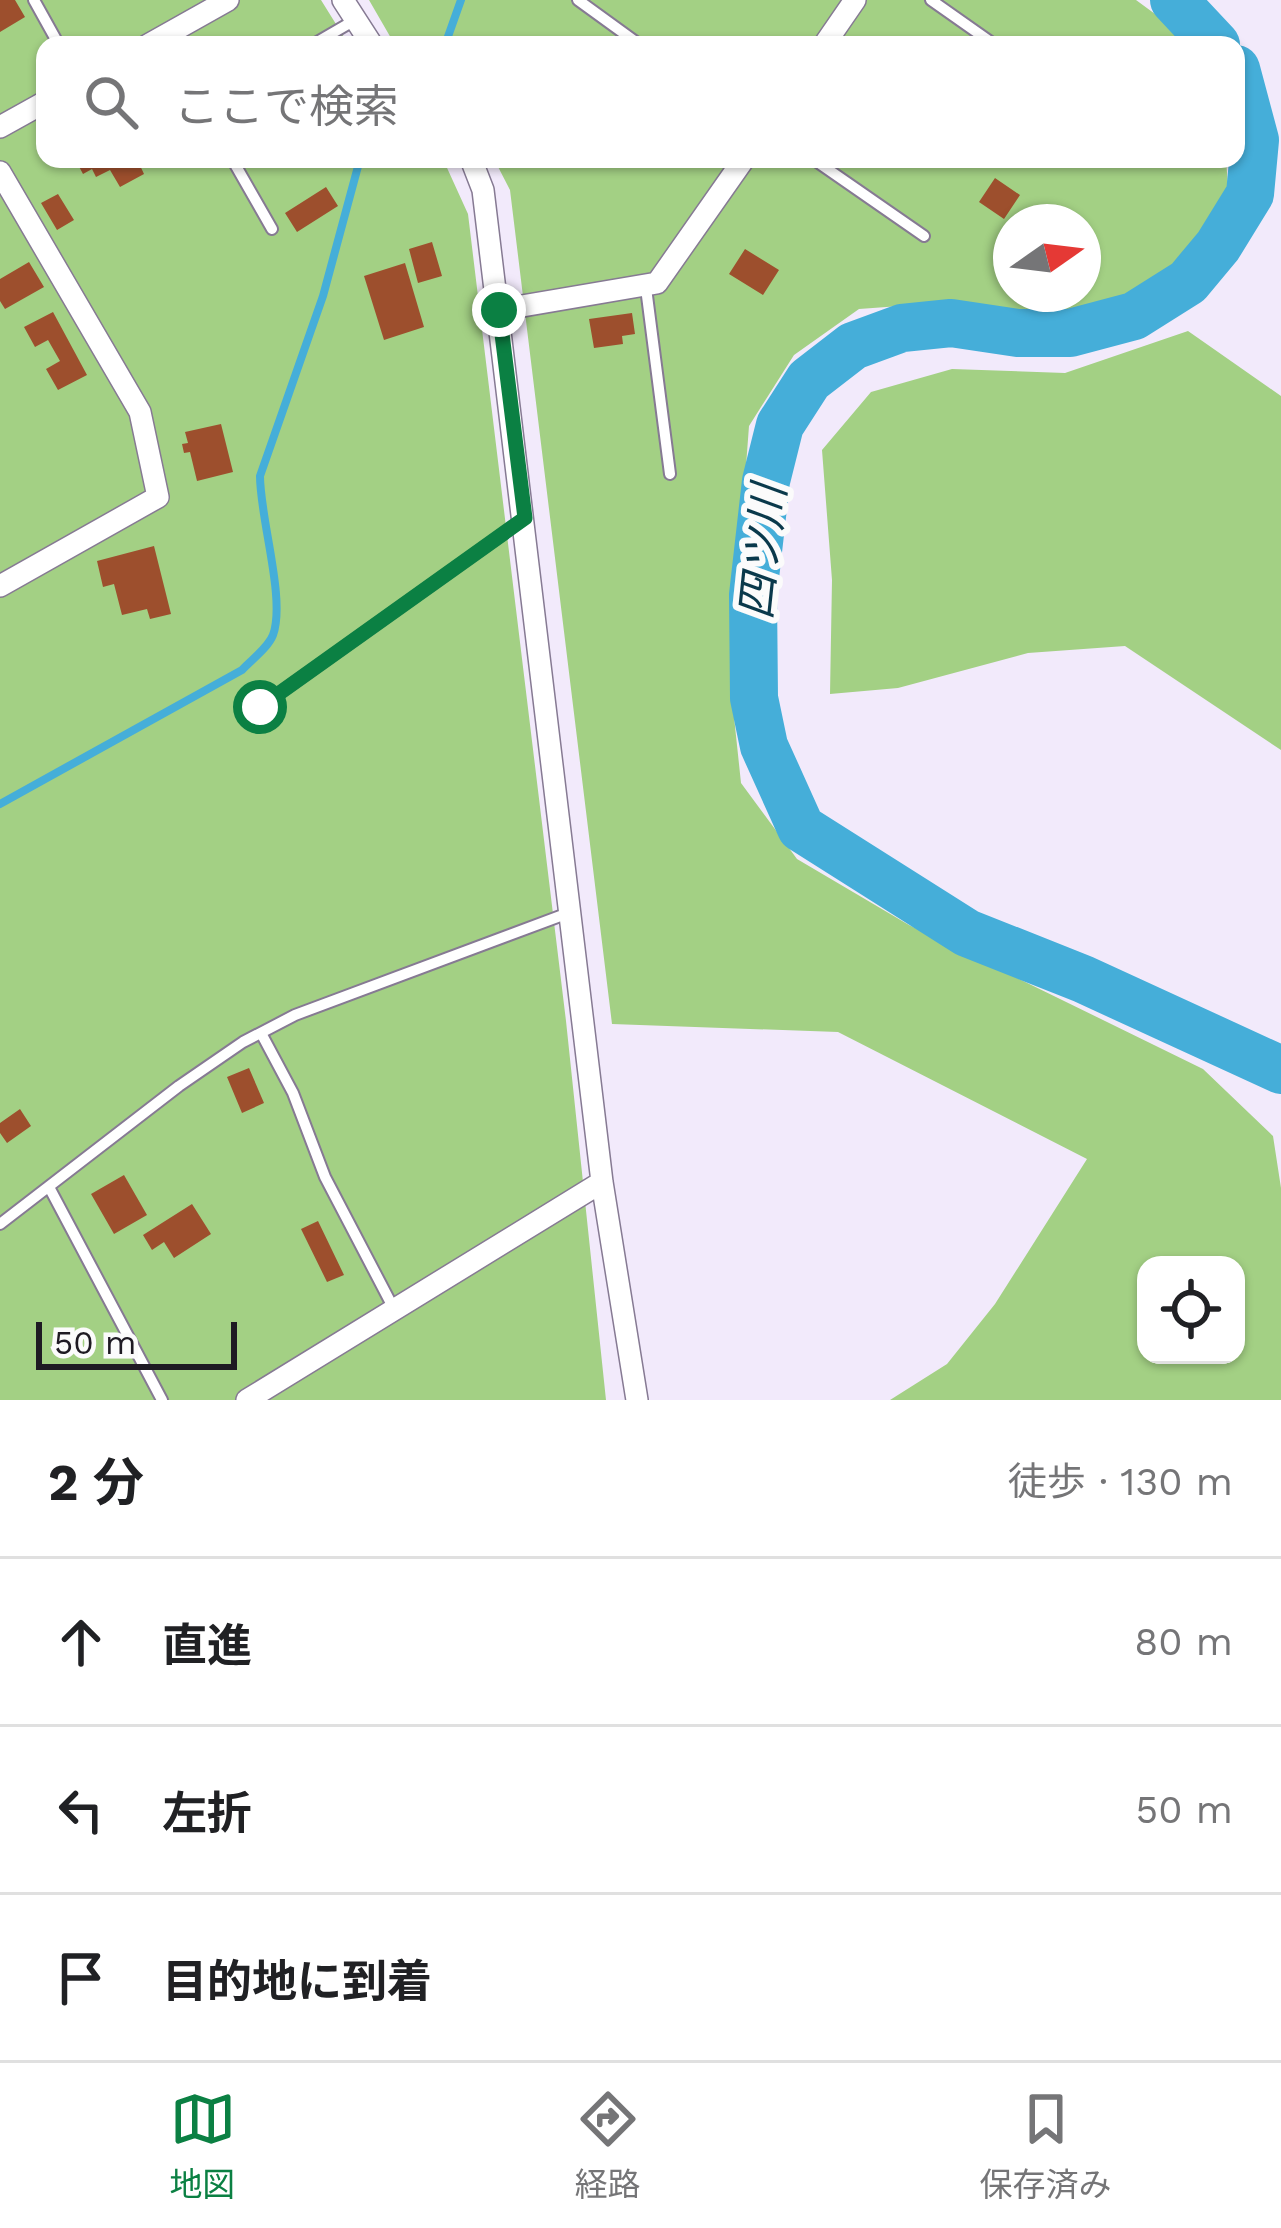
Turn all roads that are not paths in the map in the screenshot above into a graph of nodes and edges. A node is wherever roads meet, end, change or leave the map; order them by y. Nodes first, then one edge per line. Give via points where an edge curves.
1 (34, 0) edge
2 (228, 0) edge
3 (343, 0) edge
4 (578, 0) edge
5 (855, 0) edge
6 (931, 0) edge
7 (355, 20) junction
8 (53, 36) edge
9 (164, 36) edge
10 (327, 36) edge
11 (366, 36) edge
12 (628, 36) edge
13 (830, 36) edge
14 (982, 36) edge
15 (36, 107) edge
16 (0, 127) edge
17 (237, 168) edge
18 (474, 168) edge
19 (738, 168) edge
20 (826, 168) edge
21 (0, 172) edge
22 (272, 229) dead end
23 (923, 236) dead end
24 (646, 288) junction
25 (499, 310) junction
26 (670, 474) dead end
27 (525, 518) junction
28 (0, 586) edge
29 (260, 707) dead end
30 (572, 911) junction
31 (261, 1033) junction
32 (602, 1182) junction
33 (49, 1187) junction
34 (0, 1224) edge
35 (394, 1309) junction
36 (162, 1400) edge
37 (247, 1400) edge
38 (637, 1400) edge

1 - 8 lane
2 - 9 street
3 - 7 street
4 - 12 lane
5 - 13 street
6 - 14 lane
7 - 10 lane
7 - 11 street
15 - 16 street
17 - 22 lane
18 - 25 street
19 - 24 street
20 - 23 lane
21 - 28 street via 140,412 158,497
24 - 25 street
24 - 26 lane
25 - 27 street
27 - 29 lane
27 - 30 street
30 - 31 lane
30 - 32 street
31 - 33 lane
31 - 35 lane
32 - 35 street
32 - 38 street
33 - 34 lane
33 - 36 lane
35 - 37 street

